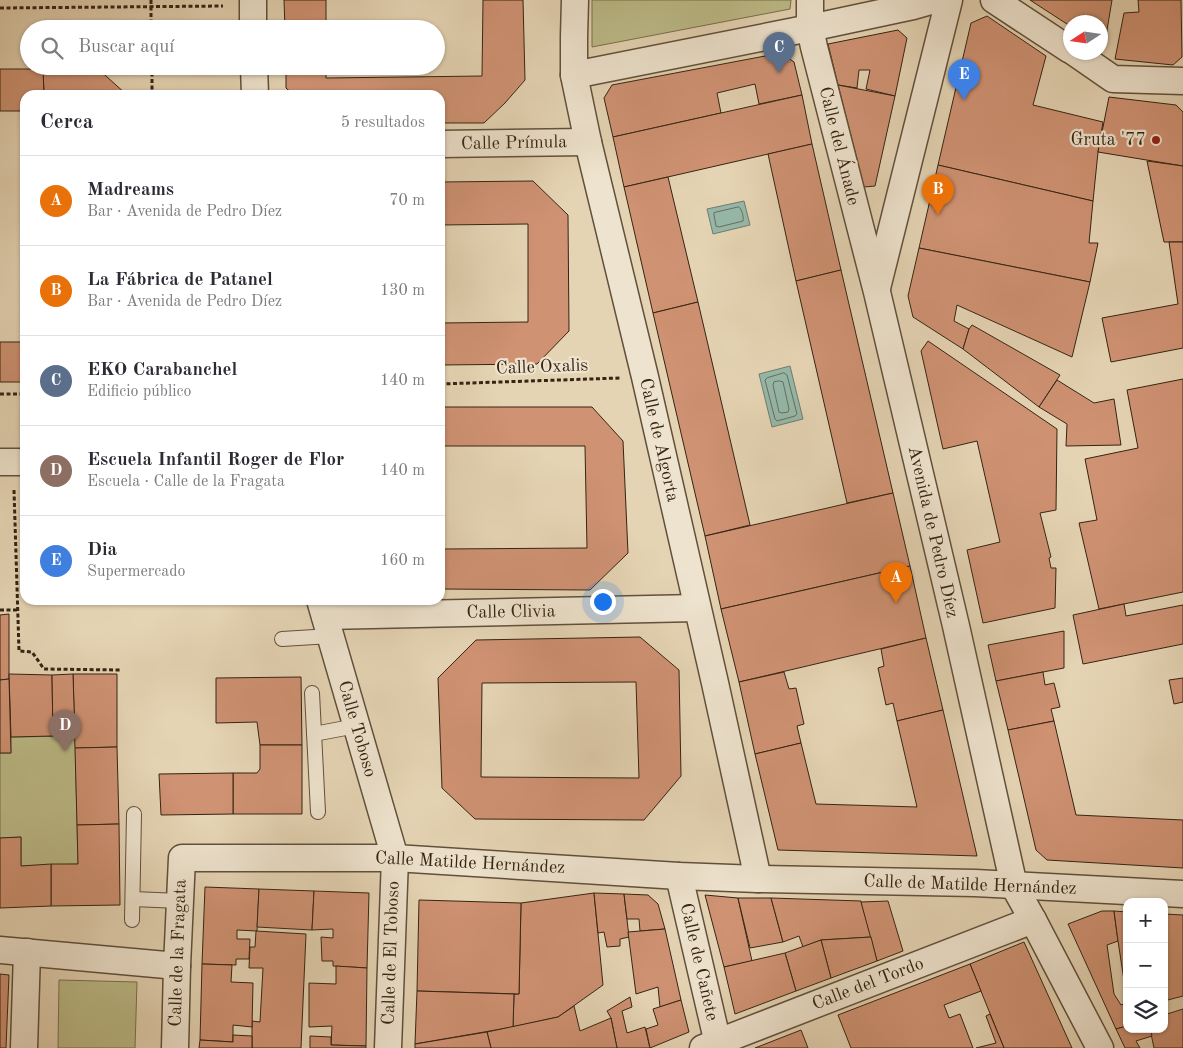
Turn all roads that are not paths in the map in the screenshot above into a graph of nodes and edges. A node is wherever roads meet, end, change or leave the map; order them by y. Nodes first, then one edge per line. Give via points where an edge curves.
1 (252, 0) edge
2 (575, 0) edge
3 (810, 0) edge
4 (934, 0) edge
5 (950, 0) edge
6 (994, 0) edge
7 (253, 20) edge
8 (810, 28) junction
9 (1063, 45) edge
10 (1086, 60) edge
11 (574, 74) junction
12 (254, 75) edge
13 (1183, 81) edge
14 (255, 90) edge
15 (588, 142) junction
16 (445, 144) edge
17 (877, 292) junction
18 (0, 462) edge
19 (20, 462) edge
20 (698, 608) junction
21 (325, 617) edge
22 (282, 639) dead end
23 (312, 694) dead end
24 (356, 726) junction
25 (314, 734) junction
26 (318, 812) dead end
27 (134, 814) dead end
28 (182, 858) joint
29 (395, 858) junction
30 (679, 876) junction
31 (758, 879) junction
32 (1014, 886) junction
33 (1183, 894) edge
34 (132, 899) junction
35 (180, 901) junction
36 (132, 920) dead end
37 (1033, 920) junction
38 (0, 950) edge
39 (27, 952) junction
40 (177, 966) junction
41 (713, 1046) edge
42 (24, 1048) edge
43 (175, 1048) edge
44 (388, 1048) edge
45 (1100, 1048) edge

1 - 7 street
2 - 11 street, Calle de Algorta
3 - 8 street, Calle del Ánade
4 - 8 street
5 - 17 street, Avenida de Pedro Díez
6 - 9 street
8 - 11 street
8 - 17 street, Calle del Ánade
10 - 13 street via 1114,79
11 - 15 street, Calle de Algorta
12 - 14 street
15 - 16 street, Calle Prímula
15 - 20 street, Calle de Algorta
17 - 32 street, Avenida de Pedro Díez
18 - 19 street
20 - 21 street, Calle Clivia
20 - 31 street, Calle de Algorta
21 - 22 lane
21 - 24 street, Calle Toboso
23 - 25 lane
24 - 25 lane
24 - 29 street, Calle Toboso
25 - 26 lane
27 - 34 lane
28 - 29 street, Calle Matilde Hernández
28 - 35 street, Calle de la Fragata
29 - 30 street, Calle Matilde Hernández
29 - 44 street, Calle de El Toboso
30 - 31 street, Calle Matilde Hernández
30 - 41 street, Calle de Cañete
31 - 32 street, Calle de Matilde Hernández
32 - 33 street, Calle de Matilde Hernández
32 - 37 street, Avenida de Pedro Díez
34 - 35 lane
34 - 36 lane
35 - 40 street, Calle de la Fragata
37 - 41 street, Calle del Tordo
37 - 45 street, Avenida de Pedro Díez
38 - 39 street
39 - 40 street
39 - 42 street
40 - 43 street, Calle de la Fragata

